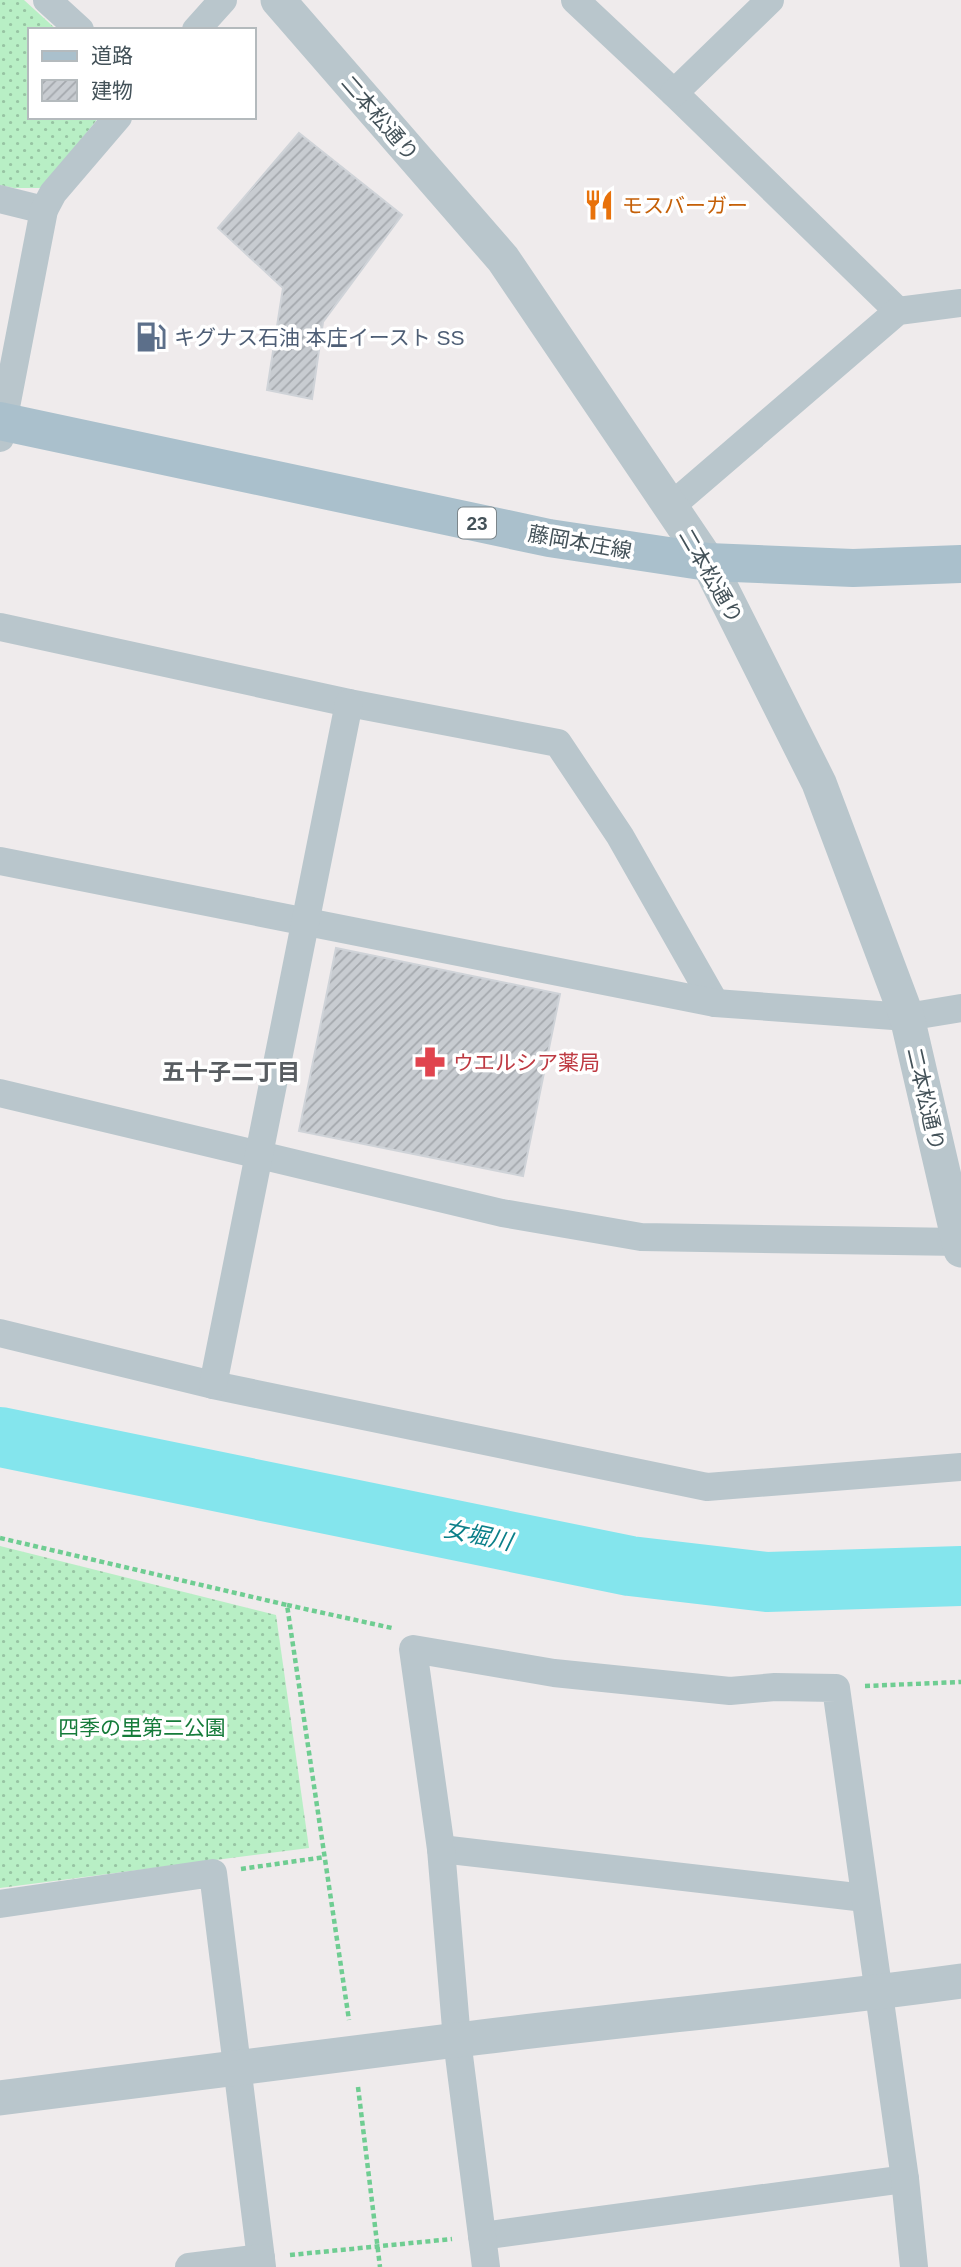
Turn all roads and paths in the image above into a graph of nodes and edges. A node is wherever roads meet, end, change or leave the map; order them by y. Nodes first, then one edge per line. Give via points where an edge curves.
1 (47, 0) edge
2 (223, 0) edge
3 (278, 0) edge
4 (575, 0) edge
5 (770, 0) edge
6 (78, 28) edge
7 (198, 28) edge
8 (674, 93) junction
9 (116, 119) edge
10 (0, 199) edge
11 (44, 210) junction
12 (961, 303) edge
13 (898, 311) junction
14 (1, 427) edge
15 (670, 508) junction
16 (708, 562) junction
17 (961, 564) edge
18 (0, 627) edge
19 (349, 703) junction
20 (0, 861) edge
21 (307, 920) junction
22 (715, 1003) junction
23 (961, 1008) edge
24 (907, 1017) junction
25 (0, 1093) edge
26 (259, 1156) junction
27 (961, 1245) edge
28 (0, 1333) edge
29 (213, 1385) junction
30 (961, 1467) edge
31 (0, 1538) edge
32 (287, 1605) junction
33 (413, 1649) junction
34 (961, 1682) edge
35 (836, 1688) junction
36 (441, 1849) junction
37 (325, 1857) junction
38 (213, 1873) junction
39 (865, 1898) junction
40 (0, 1904) edge
41 (961, 1981) edge
42 (879, 1992) junction
43 (457, 2040) junction
44 (354, 2054) junction
45 (239, 2069) junction
46 (0, 2098) edge
47 (905, 2179) junction
48 (482, 2236) junction
49 (377, 2246) junction
50 (262, 2263) edge
51 (188, 2267) edge
52 (380, 2267) edge
53 (486, 2267) edge
54 (914, 2267) edge

1 - 6 street
2 - 7 street
3 - 15 street, 二本松通り via 503,259
4 - 8 street
5 - 8 street
8 - 13 street
9 - 11 street via 53,192
10 - 11 street
11 - 14 street
12 - 13 street
13 - 15 street
14 - 16 main road, 藤岡本庄線 / 23 via 549,538
15 - 16 street, 二本松通り
16 - 17 main road, 藤岡本庄線 / 23 via 853,568
16 - 24 street, 二本松通り via 819,783
18 - 19 street
19 - 21 street
19 - 22 street via 558,743 620,836
20 - 21 street
21 - 22 street
21 - 26 street
22 - 24 street
23 - 24 street
24 - 27 street, 二本松通り
25 - 26 street
26 - 27 street via 502,1213 641,1237
26 - 29 street
28 - 29 street
29 - 30 street via 707,1487
31 - 32 path
32 - 33 path via 399,1630
32 - 37 path
33 - 35 street via 554,1673 730,1692
33 - 36 street
34 - 35 path
35 - 39 street
36 - 39 street
36 - 43 street
37 - 38 path
37 - 44 path
38 - 40 street
38 - 45 street
39 - 42 street
41 - 42 street
42 - 43 street
42 - 47 street
43 - 44 street
43 - 48 street
44 - 45 street
44 - 49 path
45 - 46 street
45 - 50 street
47 - 48 street
47 - 54 street
48 - 49 path
48 - 53 street
49 - 50 path
49 - 52 path
50 - 51 street

